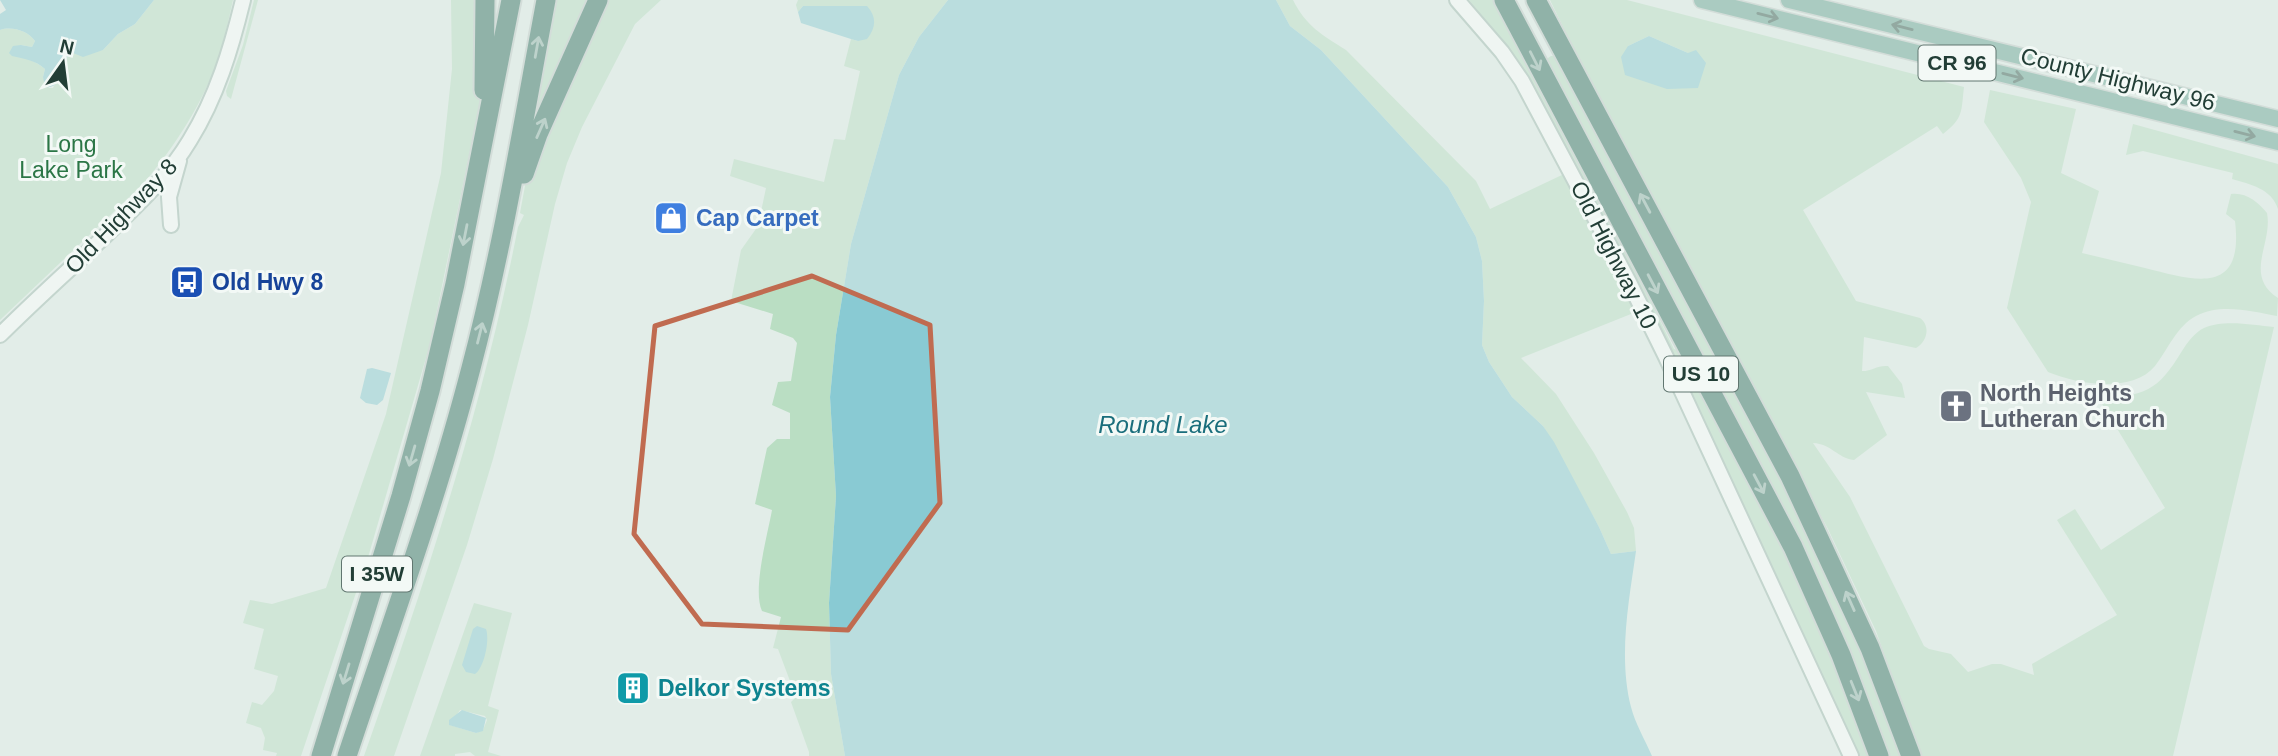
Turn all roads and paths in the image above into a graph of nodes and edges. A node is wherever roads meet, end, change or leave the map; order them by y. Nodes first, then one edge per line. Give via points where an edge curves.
1 (243, 0) edge
2 (485, 0) edge
3 (511, 0) edge
4 (546, 0) edge
5 (598, 0) edge
6 (1445, 0) edge
7 (1457, 0) edge
8 (1504, 0) edge
9 (1536, 0) edge
10 (1702, 0) edge
11 (1789, 0) edge
12 (1468, 14) junction
13 (2278, 118) edge
14 (2278, 142) edge
15 (182, 151) junction
16 (478, 168) junction
17 (171, 225) dead end
18 (496, 262) junction
19 (0, 335) edge
20 (321, 756) edge
21 (347, 756) edge
22 (1851, 756) edge
23 (1879, 756) edge
24 (1911, 756) edge

1 - 15 street, Old Highway 8 via 217,88
2 - 16 highway
3 - 16 highway, I 35W
18 -> 4 highway, I 35W
18 -> 5 highway via 529,157
6 - 12 street, Old Highway 10
7 - 12 street, Old Highway 10
8 -> 23 highway, US 10 via 1793,547
24 -> 9 highway, US 10 via 1870,648 1790,476
10 -> 14 main road, County Highway 96 / CR 96
13 -> 11 main road, County Highway 96 / CR 96
12 - 22 street, Old Highway 10 via 1522,80 1609,245 1666,357
15 - 17 street via 169,197
15 - 19 street, Old Highway 8 via 138,205
16 -> 20 highway, I 35W via 426,404
21 -> 18 highway, I 35W via 447,453

